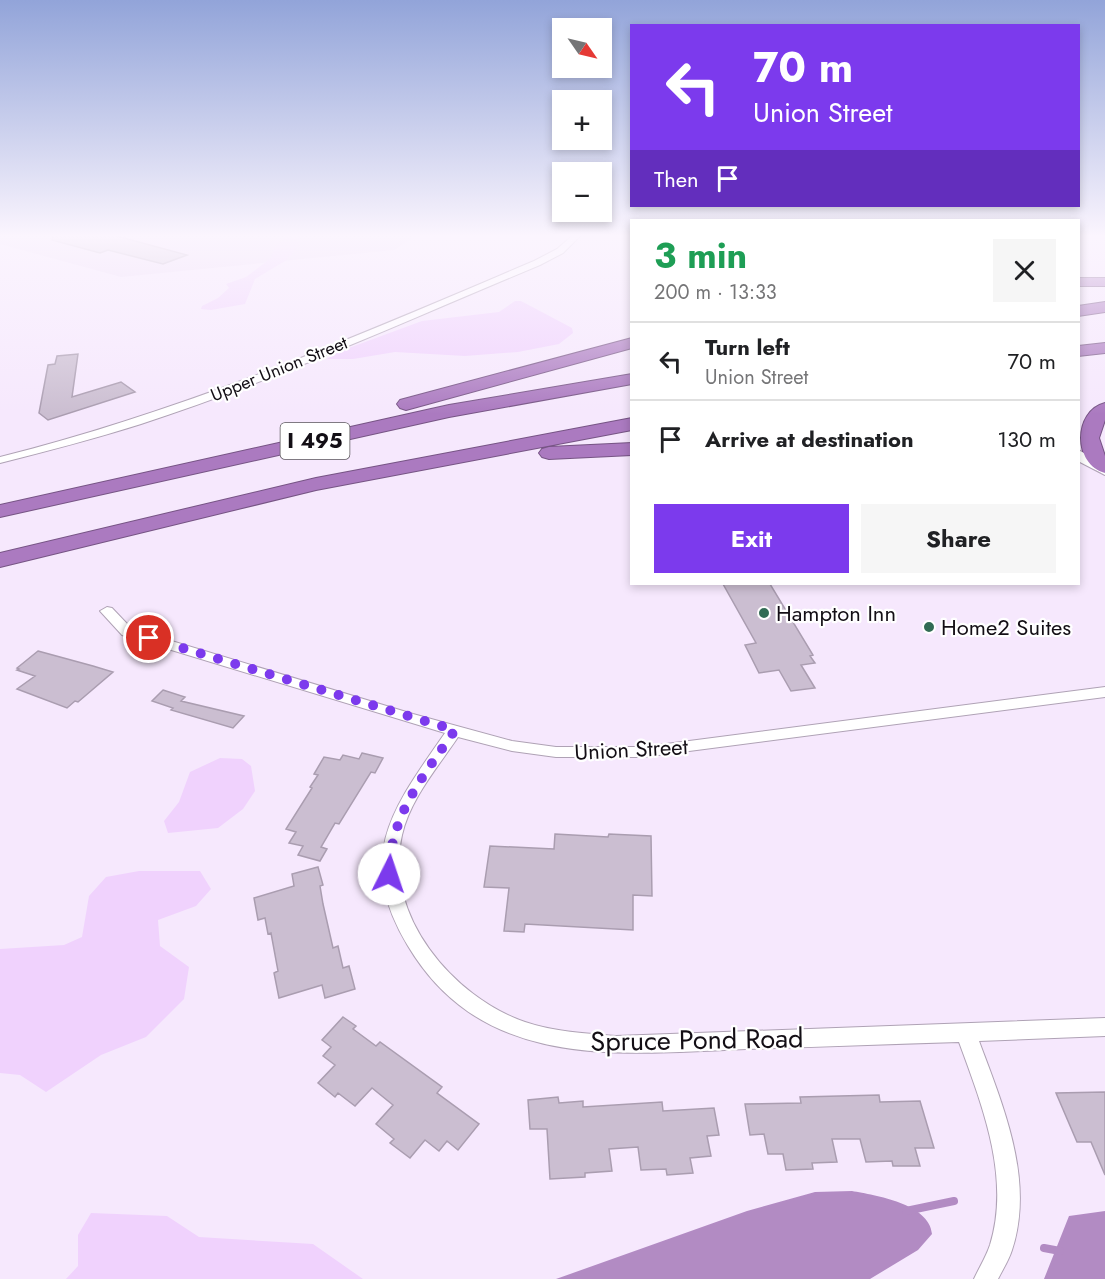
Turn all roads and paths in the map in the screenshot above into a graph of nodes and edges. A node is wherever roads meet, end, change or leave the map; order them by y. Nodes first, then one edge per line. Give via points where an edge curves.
1 (460, 295) edge
2 (1105, 307) edge
3 (1080, 311) edge
4 (630, 344) edge
5 (1105, 348) edge
6 (1080, 351) edge
7 (630, 379) edge
8 (1105, 408) edge
9 (1080, 416) edge
10 (630, 424) edge
11 (630, 449) edge
12 (1080, 455) edge
13 (0, 460) edge
14 (1080, 464) edge
15 (1105, 470) edge
16 (66, 496) junction
17 (264, 496) junction
18 (0, 512) edge
19 (0, 560) edge
20 (107, 611) dead end
21 (1105, 692) edge
22 (455, 730) junction
23 (1105, 1027) edge
24 (966, 1033) junction
25 (986, 1279) edge

1 - 13 street, Upper Union Street via 224,392 127,427
2 - 3 highway
4 - 16 highway
5 - 6 highway
7 - 16 highway, I 495 via 449,411
8 - 9 highway
8 - 15 highway via 1090,426 1090,445 1094,458
10 - 17 highway, I 495
11 - 17 highway via 544,453 444,465
12 - 15 main road
14 - 15 highway
16 - 18 highway, I 495
17 - 19 highway, I 495
20 - 22 street, Union Street via 127,632
21 - 22 street, Union Street via 643,752 556,752 512,746
22 - 24 street, Spruce Pond Road via 400,818 393,835 389,874 407,932 423,957 450,984 494,1017 546,1036 616,1045
23 - 24 street, Spruce Pond Road
24 - 25 street via 1000,1128 1008,1179 1001,1246

